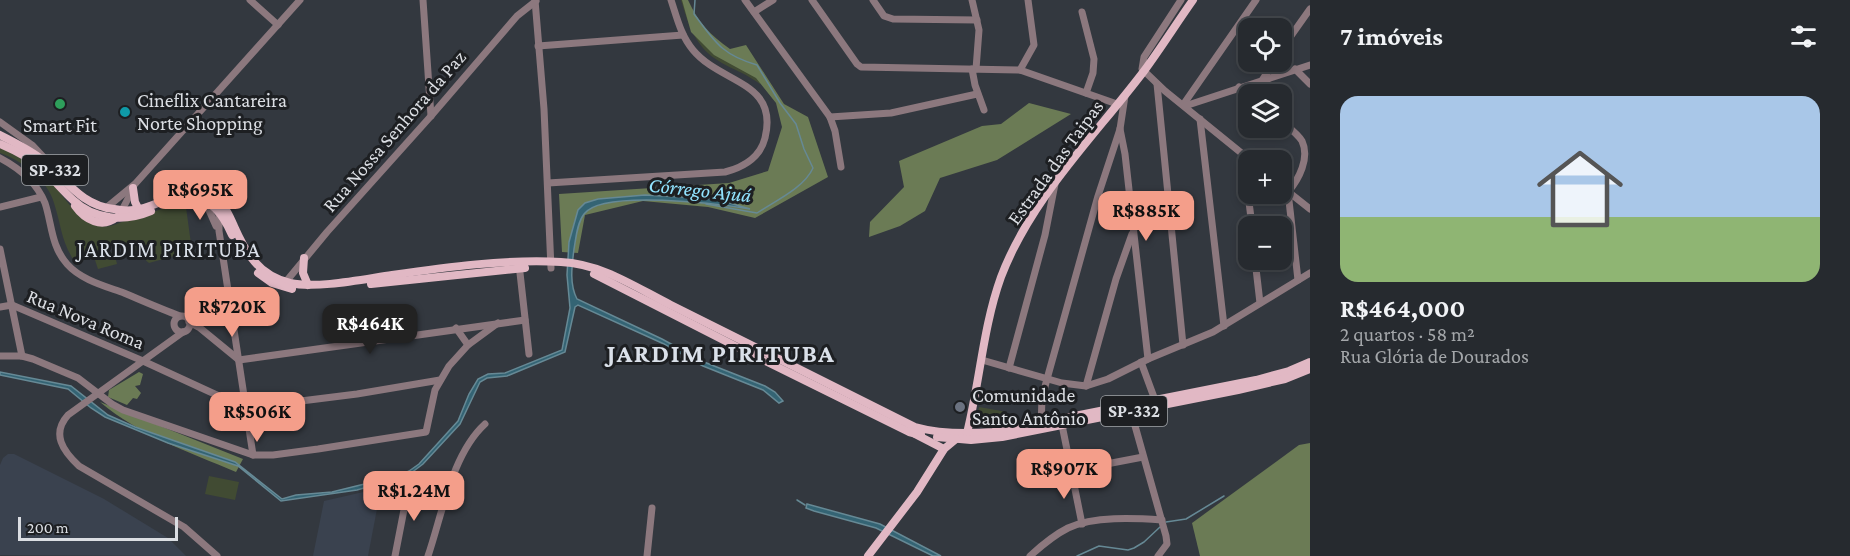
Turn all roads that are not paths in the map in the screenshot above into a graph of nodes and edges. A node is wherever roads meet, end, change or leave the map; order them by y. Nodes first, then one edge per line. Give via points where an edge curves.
1 (250, 0) edge
2 (300, 0) edge
3 (423, 0) edge
4 (536, 0) edge
5 (671, 0) edge
6 (745, 0) edge
7 (773, 0) edge
8 (813, 0) edge
9 (873, 0) edge
10 (972, 0) edge
11 (1028, 0) edge
12 (1181, 0) edge
13 (1193, 0) edge
14 (1256, 0) edge
15 (1310, 9) edge
16 (754, 12) junction
17 (1082, 12) dead end
18 (977, 20) junction
19 (278, 25) junction
20 (1292, 34) edge
21 (683, 35) junction
22 (538, 46) junction
23 (1310, 65) edge
24 (974, 69) junction
25 (1295, 69) junction
26 (1020, 70) junction
27 (1143, 72) junction
28 (1268, 72) edge
29 (1263, 79) junction
30 (1157, 84) junction
31 (1248, 84) edge
32 (1310, 84) edge
33 (1238, 87) edge
34 (1086, 93) junction
35 (1126, 93) junction
36 (977, 94) junction
37 (1117, 105) junction
38 (1184, 105) junction
39 (984, 110) dead end
40 (431, 116) junction
41 (830, 117) junction
42 (1200, 119) junction
43 (0, 122) edge
44 (1120, 129) junction
45 (1292, 130) edge
46 (0, 135) edge
47 (0, 144) edge
48 (1238, 151) edge
49 (0, 158) edge
50 (842, 166) dead end
51 (51, 167) junction
52 (548, 183) junction
53 (1055, 184) junction
54 (134, 186) junction
55 (1292, 187) edge
56 (1292, 195) edge
57 (41, 197) junction
58 (205, 201) junction
59 (1289, 204) edge
60 (0, 207) edge
61 (106, 208) junction
62 (1310, 209) edge
63 (139, 210) junction
64 (219, 212) junction
65 (119, 214) junction
66 (219, 231) junction
67 (1132, 232) junction
68 (0, 253) edge
69 (304, 258) junction
70 (519, 265) junction
71 (551, 265) junction
72 (574, 266) junction
73 (1256, 270) edge
74 (1310, 273) edge
75 (1298, 280) junction
76 (284, 284) junction
77 (308, 285) junction
78 (1260, 303) junction
79 (12, 305) junction
80 (0, 307) edge
81 (525, 320) junction
82 (176, 321) junction
83 (498, 323) junction
84 (1224, 326) junction
85 (187, 328) junction
86 (456, 328) junction
87 (167, 342) junction
88 (468, 345) junction
89 (1183, 345) junction
90 (529, 354) dead end
91 (0, 356) edge
92 (22, 356) junction
93 (239, 360) junction
94 (982, 360) junction
95 (1144, 360) junction
96 (143, 361) junction
97 (1310, 362) edge
98 (1009, 368) junction
99 (1310, 369) edge
100 (1047, 379) junction
101 (440, 380) junction
102 (1086, 386) junction
103 (96, 396) junction
104 (1155, 400) junction
105 (245, 408) junction
106 (1130, 408) junction
107 (1105, 410) junction
108 (970, 421) junction
109 (485, 424) dead end
110 (1041, 425) junction
111 (1062, 425) junction
112 (909, 432) junction
113 (980, 432) junction
114 (967, 433) junction
115 (955, 439) junction
116 (944, 449) junction
117 (253, 455) junction
118 (1143, 457) junction
119 (1070, 471) junction
120 (409, 484) dead end
121 (652, 508) dead end
122 (1162, 521) junction
123 (1082, 524) junction
124 (217, 556) edge
125 (395, 556) edge
126 (428, 556) edge
127 (647, 556) edge
128 (868, 556) edge
129 (1030, 556) edge
130 (1158, 556) edge

1 - 19 street
2 - 19 street
3 - 40 street
4 - 22 street
4 - 40 street, Rua Nossa Senhora da Paz via 517,16
5 - 21 street
6 - 16 street
7 - 16 street
8 - 24 street via 861,67
9 - 18 street via 884,16 893,20
10 - 18 street
11 - 26 street via 1034,45
12 - 27 street via 1144,57
13 - 27 main road, Estrada das Taipas
14 - 38 street
15 - 20 street
16 - 41 street
17 - 34 street via 1094,59
18 - 24 street via 979,39
19 - 54 street
21 - 22 street
21 - 52 street via 702,60 751,88 764,104 768,128 754,158 725,172
22 - 52 street
23 - 25 street
24 - 26 street
24 - 36 street
25 - 29 street
25 - 32 street
26 - 34 street
27 - 30 street
27 - 35 main road, Estrada das Taipas
28 - 29 street
29 - 31 street
30 - 38 street
30 - 89 street
33 - 38 street
34 - 37 street
35 - 37 main road, Estrada das Taipas
35 - 44 street
36 - 39 street
36 - 41 street via 891,113
37 - 53 main road, Estrada das Taipas
38 - 42 street
40 - 69 street, Rua Nossa Senhora da Paz
41 - 50 street
42 - 48 street
42 - 84 street
43 - 51 street via 32,145
44 - 67 street
44 - 100 street
45 - 55 street via 1305,148 1301,175
46 - 51 main road, SP-332
47 - 65 main road, SP-332 via 38,165 82,214 95,222 108,223
49 - 57 street via 23,174
51 - 61 main road, SP-332 via 79,196
52 - 71 street
53 - 94 main road, Estrada das Taipas via 1026,228 1002,277
53 - 98 street
54 - 61 street
54 - 63 main road
54 - 65 street
56 - 62 street
57 - 60 street
57 - 82 street via 55,244 68,265 88,279 159,309
58 - 64 main road, SP-332
58 - 65 main road, SP-332 via 185,198 140,215
58 - 66 street
59 - 75 street
61 - 65 main road, SP-332
63 - 65 main road, SP-332
63 - 76 main road, SP-332 via 192,192 217,200 228,212 253,261
64 - 66 street
64 - 76 main road, SP-332 via 245,260 272,283
66 - 93 street
67 - 95 street
67 - 102 street
68 - 79 street
69 - 76 street, Rua Nossa Senhora da Paz
69 - 77 main road via 303,273
70 - 71 main road, SP-332
70 - 76 main road, SP-332 via 313,289 297,290
70 - 77 main road, SP-332 via 468,266
70 - 81 street
71 - 72 main road, SP-332
72 - 112 main road, SP-332
72 - 114 main road, SP-332 via 598,269 629,283 915,428
73 - 78 street
74 - 75 street
75 - 78 street
76 - 77 main road, SP-332
78 - 84 street
79 - 80 street
79 - 92 street
79 - 96 street, Rua Nova Roma
81 - 83 street
81 - 90 street
82 - 85 street via 178,331
82 - 85 street via 185,317
82 - 87 street
83 - 86 street
83 - 88 street
84 - 89 street
85 - 87 street
85 - 93 street via 208,336
86 - 88 street
86 - 93 street
87 - 96 street
88 - 101 street
89 - 95 street
91 - 92 street
92 - 103 street via 71,375
93 - 105 street
94 - 98 street
94 - 108 main road, Estrada das Taipas
95 - 102 street
95 - 104 street
96 - 103 street
96 - 105 street, Rua Nova Roma
97 - 104 main road, SP-332 via 1270,377
98 - 100 street
99 - 106 main road, SP-332 via 1270,383
100 - 102 street
100 - 110 street
101 - 105 street
101 - 117 street via 423,433 318,450
103 - 117 street via 123,410
103 - 124 street via 68,415 59,429 59,439 68,455 85,470 184,527
104 - 106 main road, SP-332
105 - 117 street
106 - 107 main road, SP-332
106 - 111 main road, SP-332
106 - 118 street
107 - 110 main road, SP-332
107 - 111 main road
108 - 113 main road
108 - 114 main road, Estrada das Taipas
109 - 126 street via 472,437 457,470
110 - 111 main road, SP-332
110 - 113 main road, SP-332
110 - 115 main road, SP-332 via 1002,437
111 - 119 street
112 - 115 main road, SP-332
112 - 116 main road
113 - 114 main road, SP-332
114 - 115 main road
115 - 116 main road
116 - 128 main road
118 - 119 street
118 - 122 street
119 - 123 street
120 - 125 street
121 - 127 street
122 - 123 street via 1127,518
122 - 130 street via 1167,544
123 - 129 street via 1061,532

